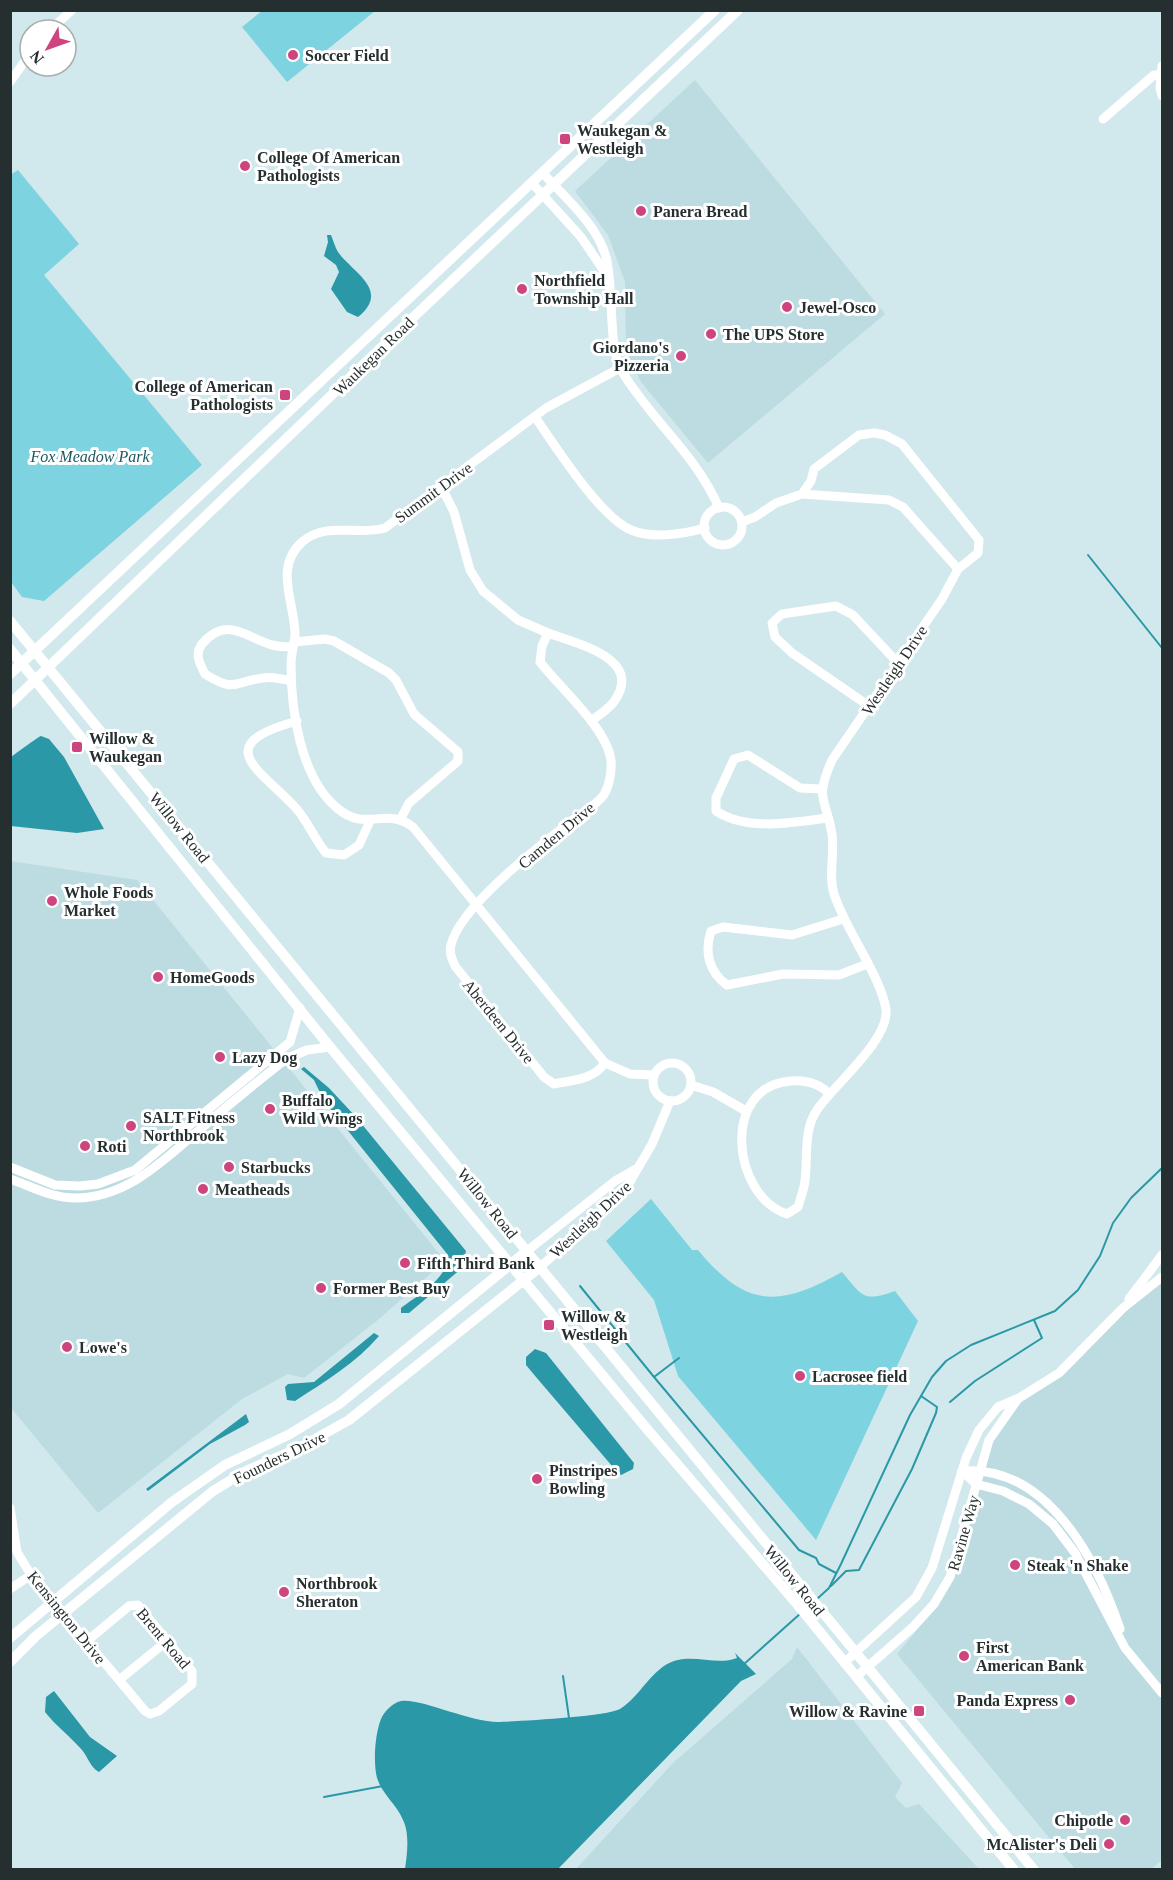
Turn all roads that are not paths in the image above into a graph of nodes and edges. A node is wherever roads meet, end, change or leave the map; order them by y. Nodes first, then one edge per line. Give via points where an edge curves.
1 (715, 10) edge
2 (738, 10) edge
3 (684, 40) junction
4 (695, 51) junction
5 (1162, 70) edge
6 (1162, 96) edge
7 (1103, 119) dead end
8 (543, 173) junction
9 (532, 183) junction
10 (554, 185) junction
11 (543, 195) junction
12 (609, 279) junction
13 (620, 368) junction
14 (534, 417) junction
15 (441, 486) junction
16 (802, 494) junction
17 (719, 508) junction
18 (742, 522) junction
19 (705, 528) junction
20 (958, 569) junction
21 (10, 621) edge
22 (548, 633) junction
23 (293, 645) junction
24 (10, 649) edge
25 (35, 651) junction
26 (22, 663) junction
27 (898, 663) junction
28 (49, 668) junction
29 (10, 674) edge
30 (36, 680) junction
31 (291, 681) junction
32 (10, 704) edge
33 (869, 706) junction
34 (591, 721) junction
35 (297, 722) junction
36 (821, 789) junction
37 (401, 818) junction
38 (827, 818) junction
39 (370, 821) junction
40 (475, 904) junction
41 (843, 919) junction
42 (867, 964) junction
43 (300, 1008) junction
44 (330, 1047) junction
45 (605, 1063) junction
46 (653, 1075) junction
47 (691, 1085) junction
48 (829, 1094) junction
49 (670, 1101) junction
50 (746, 1111) junction
51 (10, 1167) edge
52 (636, 1169) junction
53 (10, 1179) edge
54 (527, 1251) junction
55 (1162, 1255) edge
56 (510, 1263) junction
57 (540, 1267) junction
58 (1162, 1277) edge
59 (524, 1280) junction
60 (1123, 1308) junction
61 (1019, 1398) junction
62 (980, 1470) junction
63 (962, 1471) junction
64 (976, 1484) junction
65 (10, 1508) edge
66 (31, 1575) junction
67 (10, 1589) edge
68 (53, 1602) junction
69 (64, 1614) junction
70 (10, 1638) edge
71 (87, 1641) junction
72 (167, 1641) junction
73 (1125, 1648) junction
74 (855, 1654) junction
75 (10, 1662) edge
76 (844, 1663) junction
77 (867, 1668) junction
78 (856, 1677) junction
79 (119, 1680) junction
80 (1162, 1693) edge
81 (150, 1714) joint
82 (945, 1762) junction
83 (933, 1772) junction
84 (1014, 1869) edge
85 (1034, 1869) edge

1 - 3 main road, Waukegan Road
2 - 4 main road, Waukegan Road
3 - 4 main road
3 - 8 main road, Waukegan Road
4 - 10 main road, Waukegan Road
5 - 6 street
5 - 7 street
8 - 9 main road, Waukegan Road
8 - 10 street
9 - 11 street
9 - 25 main road, Waukegan Road
10 - 11 main road, Waukegan Road
10 - 12 street via 599,240
11 - 12 street via 580,237
11 - 28 main road, Waukegan Road
12 - 13 street
13 - 14 street, Summit Drive via 568,394
13 - 17 street via 701,470
14 - 15 street, Summit Drive
14 - 19 street via 616,521 632,531 656,535
15 - 22 street via 454,512 470,570 483,591 518,620
15 - 23 street, Summit Drive via 385,528 370,532 331,530 313,534 301,543 290,557 286,577 295,634
16 - 18 street
16 - 20 street via 889,500 903,507
16 - 20 street, Westleigh Drive via 814,469 859,435 890,436 902,444 979,540 978,553
17 - 18 street via 733,510
17 - 19 street via 710,513
18 - 19 street via 739,536 729,544 715,543
20 - 27 street, Westleigh Drive
21 - 25 main road, Willow Road
22 - 34 street, Camden Drive via 540,662
22 - 34 street via 613,660 620,671 622,684 613,703
23 - 31 street, Summit Drive
23 - 31 street via 269,644 242,632 226,630 206,640 198,655 205,674 228,686 262,678
23 - 37 street via 315,639 334,641 388,673 396,680 414,714 458,752 458,761 409,803
24 - 26 main road, Willow Road
25 - 26 main road, Waukegan Road
25 - 28 main road, Willow Road
26 - 29 main road, Waukegan Road
26 - 30 main road, Willow Road
27 - 33 street, Westleigh Drive
27 - 33 street via 853,615 836,606 782,614 772,623 775,637 792,653
28 - 30 main road, Waukegan Road
28 - 54 main road, Willow Road
30 - 32 main road, Waukegan Road
30 - 43 main road, Willow Road
31 - 35 street, Summit Drive
33 - 36 street, Westleigh Drive via 832,760
34 - 40 street, Camden Drive via 611,760 603,796
35 - 39 street, Summit Drive via 304,752 324,794 338,810
35 - 39 street via 250,742 250,760 261,778 296,808 326,853 344,855 359,845
36 - 38 street
36 - 38 street via 801,788 748,755 734,759 716,798 716,811 728,819 773,823
37 - 39 street, Summit Drive
37 - 40 street via 413,827
38 - 41 street via 832,833 832,890
40 - 45 street
40 - 45 street, Aberdeen Drive via 458,928 450,954 455,966 544,1077 554,1084 584,1078 598,1073
41 - 42 street
41 - 42 street via 792,935 723,927 711,931 708,957 716,977 727,985 783,974 839,975
42 - 48 street via 886,1011 884,1027
43 - 44 main road, Willow Road
43 - 51 street via 290,1042 135,1170 98,1184 80,1186 55,1185
44 - 53 street via 307,1050 286,1059 158,1165 123,1188 70,1198 42,1193
44 - 56 main road, Willow Road
45 - 46 street via 630,1074
46 - 47 street via 667,1063 680,1064 689,1073
46 - 49 street via 656,1092
47 - 49 street, Westleigh Drive via 686,1095
47 - 50 street via 713,1092
48 - 50 street via 821,1085 775,1083 753,1097
48 - 50 street via 811,1122 805,1182 798,1208 787,1214 776,1210 751,1179 740,1144
49 - 52 street, Westleigh Drive via 652,1144
52 - 54 street, Westleigh Drive via 615,1181
52 - 57 street, Westleigh Drive via 624,1192
54 - 56 main road, Founders Drive
54 - 57 main road, Willow Road
55 - 60 street, Ravine Way
56 - 59 main road, Willow Road
56 - 68 main road, Founders Drive via 339,1404 202,1480
57 - 59 main road, Founders Drive
57 - 74 main road, Willow Road
58 - 60 street, Ravine Way
59 - 69 main road, Founders Drive via 349,1420 213,1491
59 - 76 main road, Willow Road
60 - 61 street, Ravine Way via 1059,1373
61 - 62 street, Ravine Way via 989,1440
61 - 63 street, Ravine Way via 998,1407 979,1430
62 - 63 street
62 - 64 street, Ravine Way
62 - 73 street via 1028,1489 1061,1516 1099,1576
63 - 64 street
63 - 74 street, Ravine Way via 932,1568 916,1597
64 - 73 street via 1029,1504 1053,1524 1075,1554
64 - 77 street, Ravine Way via 950,1577 934,1604
65 - 66 street, Kensington Drive via 17,1552
66 - 67 street
66 - 68 street, Kensington Drive
68 - 69 street, Kensington Drive
68 - 70 main road, Founders Drive
69 - 71 street, Kensington Drive
69 - 75 main road, Founders Drive
71 - 72 street, Brent Road via 133,1604 142,1608
71 - 79 street, Kensington Drive
72 - 79 street
72 - 81 street, Brent Road via 194,1675 192,1684
73 - 80 street
74 - 76 street, Ravine Way
74 - 77 main road, Willow Road
76 - 78 main road, Willow Road
77 - 78 street, Ravine Way
77 - 82 main road, Willow Road
78 - 83 main road, Willow Road
79 - 81 street, Kensington Drive
82 - 83 main road
82 - 85 main road, Willow Road
83 - 84 main road, Willow Road

